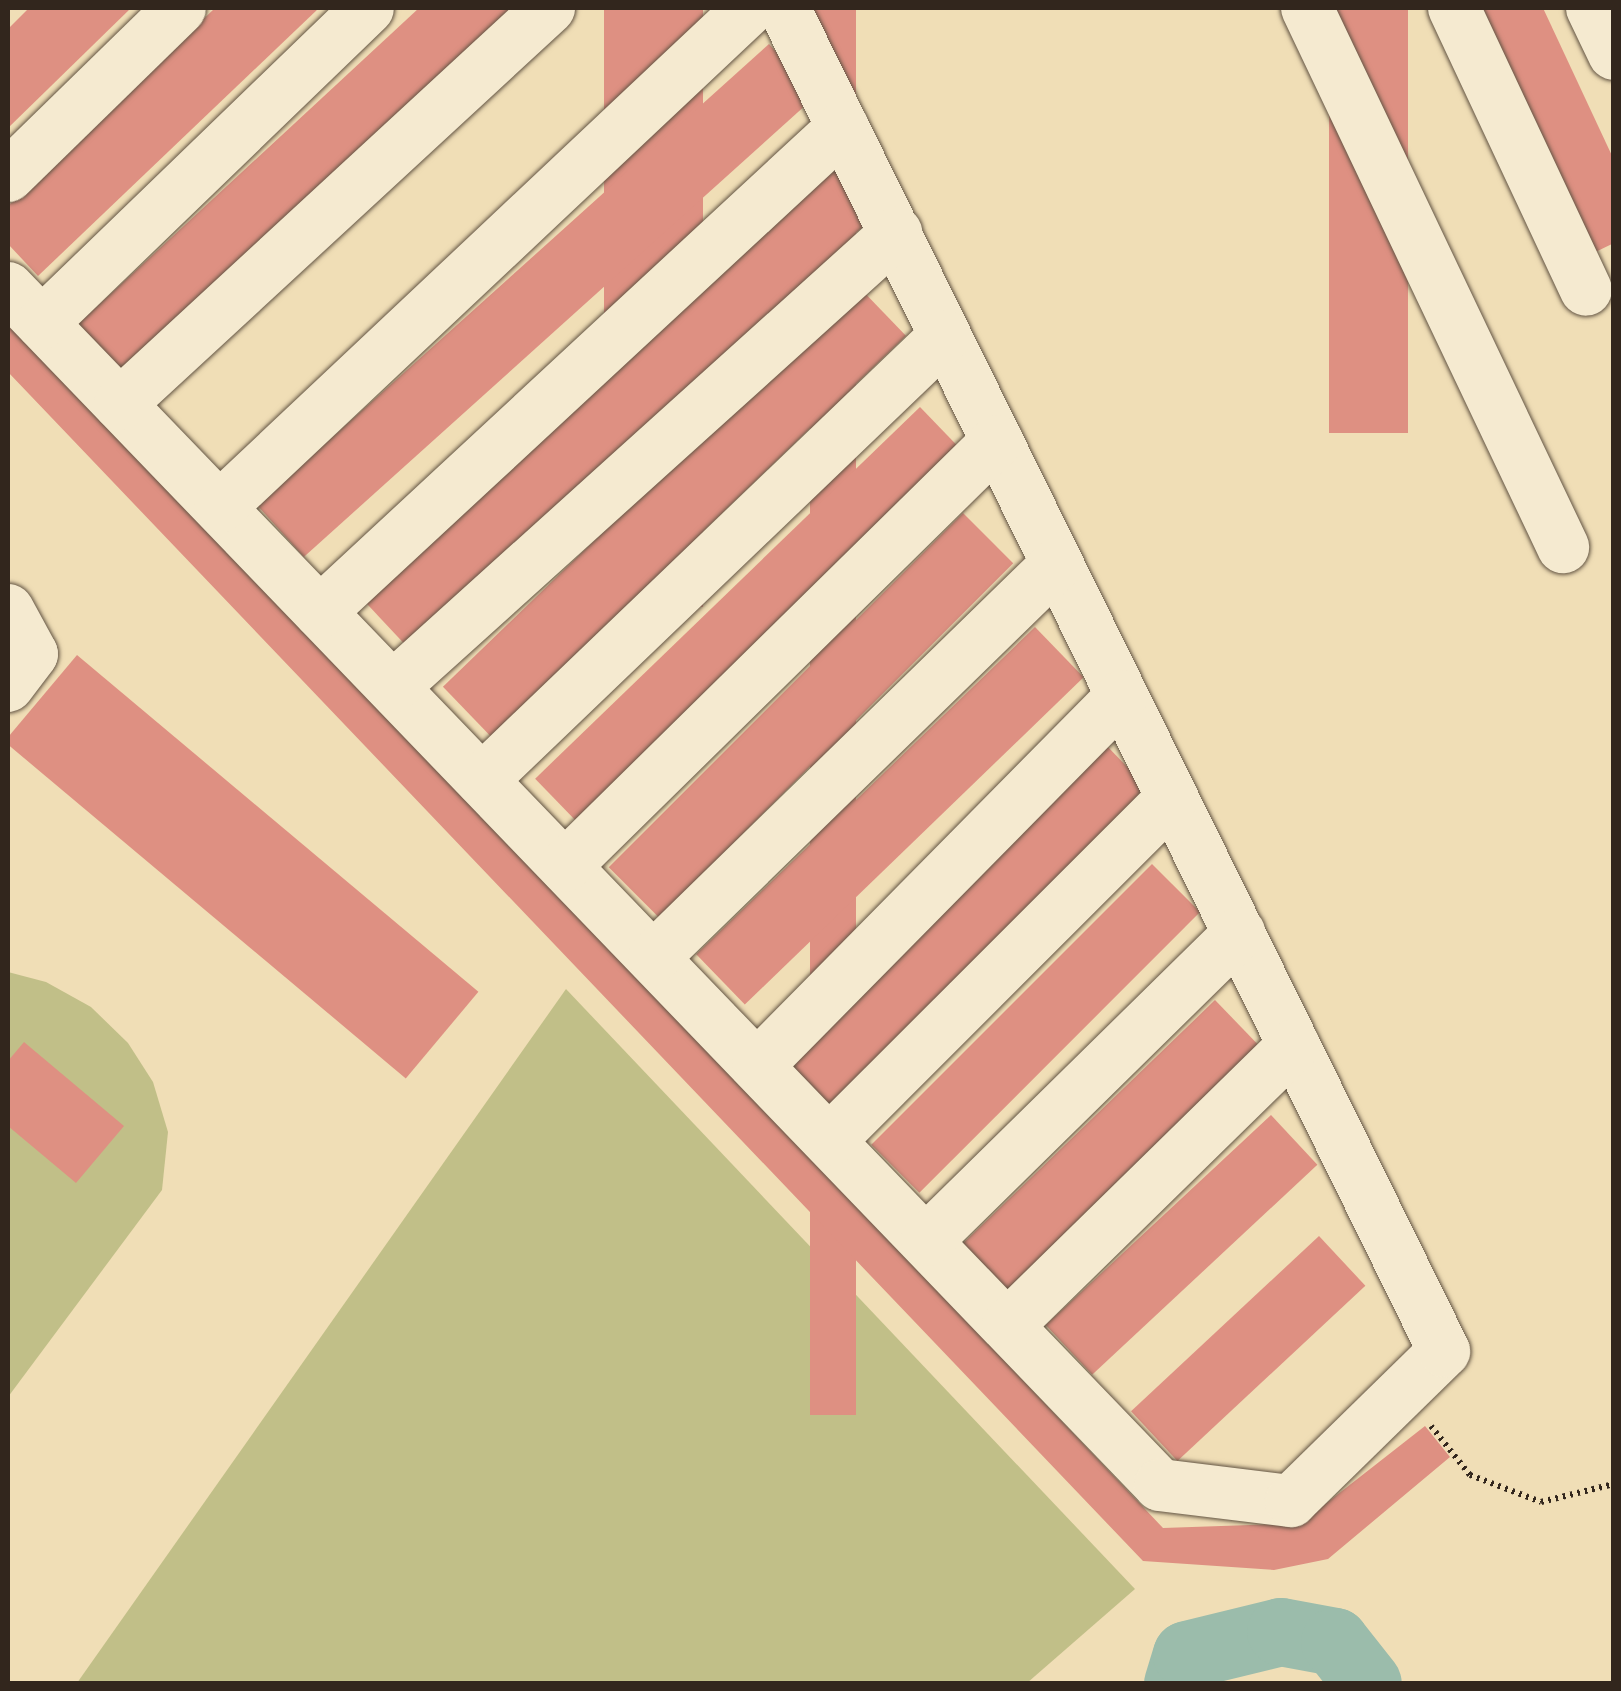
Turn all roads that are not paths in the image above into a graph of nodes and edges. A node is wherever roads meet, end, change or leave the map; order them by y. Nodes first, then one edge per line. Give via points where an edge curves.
1 (180, 8) edge
2 (368, 8) edge
3 (549, 8) edge
4 (750, 8) edge
5 (784, 8) edge
6 (1307, 8) edge
7 (1454, 8) edge
8 (1592, 8) edge
9 (1614, 54) edge
10 (843, 128) junction
11 (8, 176) edge
12 (896, 233) junction
13 (1586, 290) dead end
14 (25, 306) edge
15 (945, 336) junction
16 (120, 404) junction
17 (997, 441) junction
18 (220, 507) junction
19 (1563, 547) dead end
20 (1058, 564) junction
21 (8, 610) edge
22 (320, 612) junction
23 (8, 686) edge
24 (393, 687) junction
25 (1122, 696) junction
26 (482, 780) junction
27 (1172, 798) junction
28 (565, 866) junction
29 (1239, 934) junction
30 (654, 957) junction
31 (1294, 1045) junction
32 (758, 1065) junction
33 (830, 1140) junction
34 (927, 1240) junction
35 (1008, 1325) junction

1 - 11 lane
2 - 14 lane
3 - 16 lane
4 - 18 lane
5 - 10 lane
6 - 19 lane
7 - 13 lane
8 - 9 lane
10 - 12 lane
10 - 22 lane
12 - 15 lane
12 - 24 lane
14 - 16 lane
15 - 17 lane
15 - 26 lane
16 - 18 lane
17 - 20 lane
17 - 28 lane
18 - 22 lane
20 - 25 lane
20 - 30 lane
21 - 23 lane via 32,654
22 - 24 lane
24 - 26 lane
25 - 27 lane
25 - 32 lane
26 - 28 lane
27 - 29 lane
27 - 33 lane
28 - 30 lane
29 - 31 lane
29 - 34 lane
30 - 32 lane
31 - 35 lane
31 - 35 lane via 1444,1352 1291,1501 1160,1485
32 - 33 lane
33 - 34 lane
34 - 35 lane

